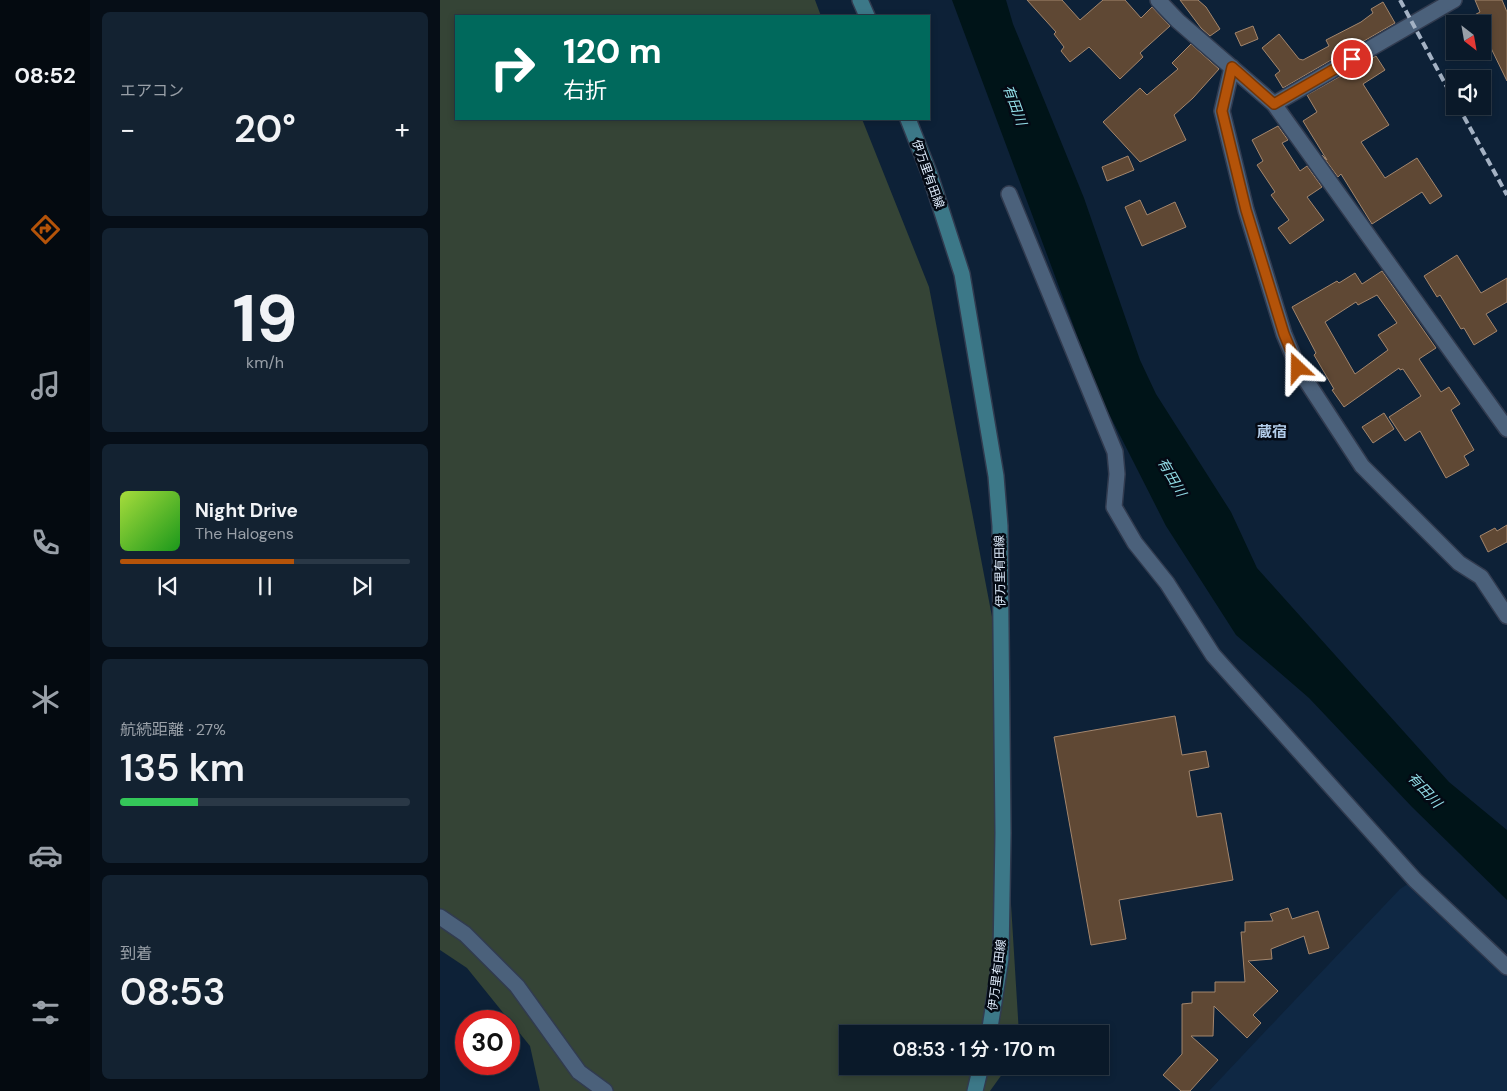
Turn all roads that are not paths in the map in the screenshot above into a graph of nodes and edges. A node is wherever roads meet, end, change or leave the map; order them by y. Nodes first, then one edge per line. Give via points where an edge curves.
1 (860, 0) edge
2 (1158, 0) edge
3 (1454, 0) edge
4 (867, 15) edge
5 (1232, 67) junction
6 (1274, 104) junction
7 (908, 120) edge
8 (1009, 194) dead end
9 (1507, 429) edge
10 (1507, 616) edge
11 (440, 917) edge
12 (1507, 967) edge
13 (990, 1025) edge
14 (979, 1075) edge
15 (605, 1091) edge
16 (975, 1091) edge

1 - 4 main road
2 - 5 street
3 - 6 street
5 - 6 street
5 - 10 street via 1222,111 1246,210 1284,334 1298,368 1362,466 1459,563 1481,577
6 - 9 street
7 - 13 main road, 伊万里有田線 via 962,274 996,476 1000,526 1003,833 1001,958
8 - 12 street via 1115,452 1114,507 1135,543 1167,583 1213,655 1415,880
11 - 15 street via 465,934 517,986 579,1072
14 - 16 main road

